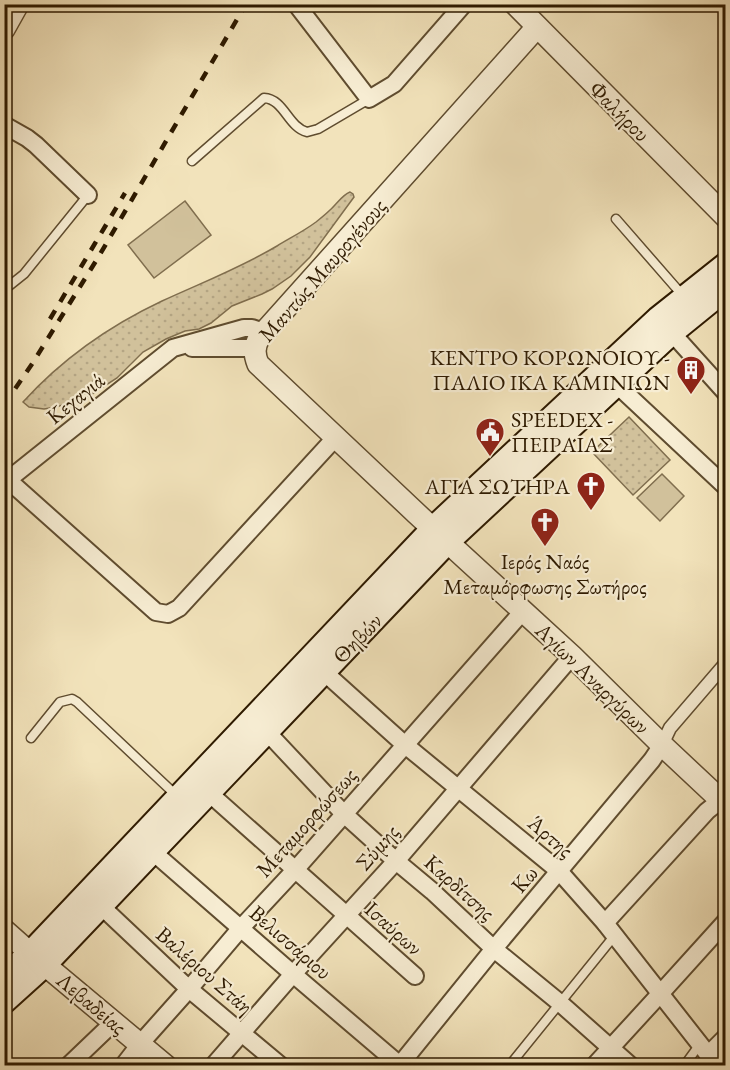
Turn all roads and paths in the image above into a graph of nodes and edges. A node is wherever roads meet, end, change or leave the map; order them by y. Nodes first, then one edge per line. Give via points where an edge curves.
1 (18, 4) edge
2 (297, 4) edge
3 (464, 4) edge
4 (515, 4) edge
5 (537, 27) junction
6 (4, 29) edge
7 (369, 99) junction
8 (4, 125) edge
9 (192, 160) dead end
10 (88, 195) joint
11 (726, 217) edge
12 (616, 219) dead end
13 (726, 264) edge
14 (726, 289) edge
15 (4, 290) edge
16 (684, 297) junction
17 (672, 333) junction
18 (260, 340) junction
19 (616, 384) junction
20 (726, 393) edge
21 (336, 437) junction
22 (6, 482) edge
23 (726, 487) edge
24 (441, 535) junction
25 (524, 610) junction
26 (572, 656) junction
27 (726, 663) edge
28 (324, 672) junction
29 (268, 733) junction
30 (31, 738) dead end
31 (404, 744) junction
32 (662, 745) junction
33 (458, 788) junction
34 (208, 793) junction
35 (178, 797) junction
36 (724, 800) edge
37 (344, 814) junction
38 (153, 852) junction
39 (396, 861) junction
40 (295, 870) junction
41 (559, 871) junction
42 (101, 906) junction
43 (347, 916) junction
44 (726, 921) edge
45 (240, 929) junction
46 (610, 929) junction
47 (4, 930) edge
48 (494, 949) junction
49 (38, 959) junction
50 (292, 974) junction
51 (4, 976) edge
52 (415, 976) dead end
53 (189, 989) junction
54 (660, 994) junction
55 (4, 1002) edge
56 (560, 1003) junction
57 (114, 1022) junction
58 (243, 1033) junction
59 (726, 1037) edge
60 (140, 1044) junction
61 (610, 1047) junction
62 (708, 1055) edge
63 (68, 1065) edge
64 (123, 1065) edge
65 (166, 1065) edge
66 (213, 1065) edge
67 (281, 1065) edge
68 (400, 1065) edge
69 (509, 1065) edge
70 (594, 1065) edge
71 (631, 1065) edge
72 (684, 1065) edge

1 - 6 street
2 - 7 street
3 - 7 street via 394,84
4 - 5 street, Φαλήρου
5 - 11 street, Φαλήρου
5 - 18 street, Μαντώς Μαυρογένους
7 - 9 lane via 307,132 297,128 273,100 264,98
8 - 10 street via 36,145
10 - 15 lane via 24,274
12 - 16 lane
13 - 16 main road, Θηβών
14 - 17 main road, Θηβών
16 - 24 main road, Θηβών via 658,318
17 - 19 main road, Θηβών
17 - 20 street
18 - 21 street, Μαντώς Μαυρογένους via 258,364
18 - 22 street, Κεχαγιά via 252,328 244,328 173,348
19 - 23 street
19 - 24 main road, Θηβών
21 - 22 street via 179,608 168,614 156,612
21 - 24 street, Μαντώς Μαυρογένους
24 - 25 street, Αγίων Αναργύρων
24 - 28 main road, Θηβών
24 - 35 main road, Θηβών
25 - 26 street, Αγίων Αναργύρων
25 - 31 street, Μεταμορφώσεως
26 - 32 street, Αγίων Αναργύρων
26 - 33 street, Σύμης
27 - 32 street, Κω via 670,728
28 - 29 main road, Θηβών
28 - 31 street, Άρτης
29 - 34 main road, Θηβών
29 - 37 street, Καρδίτσης
30 - 35 lane via 60,702 72,699
31 - 33 street, Άρτης
31 - 37 street, Μεταμορφώσεως
32 - 36 street, Αγίων Αναργύρων
32 - 41 street, Κω
33 - 39 street, Σύμης
33 - 41 street, Άρτης
34 - 38 main road, Θηβών
34 - 40 street, Ισαύρων
35 - 49 main road, Θηβών
36 - 46 street via 706,811
37 - 39 street, Καρδίτσης
37 - 40 street, Μεταμορφώσεως
38 - 42 main road, Θηβών
38 - 45 street, Βελισσάριου
39 - 43 street, Σύμης
39 - 48 street, Καρδίτσης
40 - 43 street, Ισαύρων
40 - 45 street, Μεταμορφώσεως
41 - 46 street, Άρτης
41 - 48 street, Κω
42 - 49 main road, Θηβών
42 - 53 street, Βαλέριου Στάη
43 - 50 street, Σύμης
43 - 52 street, Ισαύρων
44 - 54 street
45 - 50 street, Βελισσάριου
45 - 53 street, Μεταμορφώσεως
46 - 54 street, Άρτης
46 - 56 lane
47 - 49 street, Λεβαδείας
48 - 56 street, Καρδίτσης
48 - 68 street, Κω
49 - 51 main road, Θηβών
49 - 55 main road, Θηβών
49 - 57 street, Λεβαδείας
50 - 58 street, Σύμης
50 - 68 street, Βελισσάριου
53 - 58 street, Βαλέριου Στάη
53 - 60 street, Μεταμορφώσεως
54 - 61 street
54 - 62 street, Άρτης
56 - 61 street, Καρδίτσης
56 - 69 lane
57 - 60 street, Λεβαδείας
57 - 63 street
58 - 66 street, Σύμης
58 - 67 street, Βαλέριου Στάη
59 - 62 street
60 - 64 street, Μεταμορφώσεως
60 - 65 street, Λεβαδείας
61 - 70 street
61 - 71 street, Καρδίτσης
62 - 72 lane

